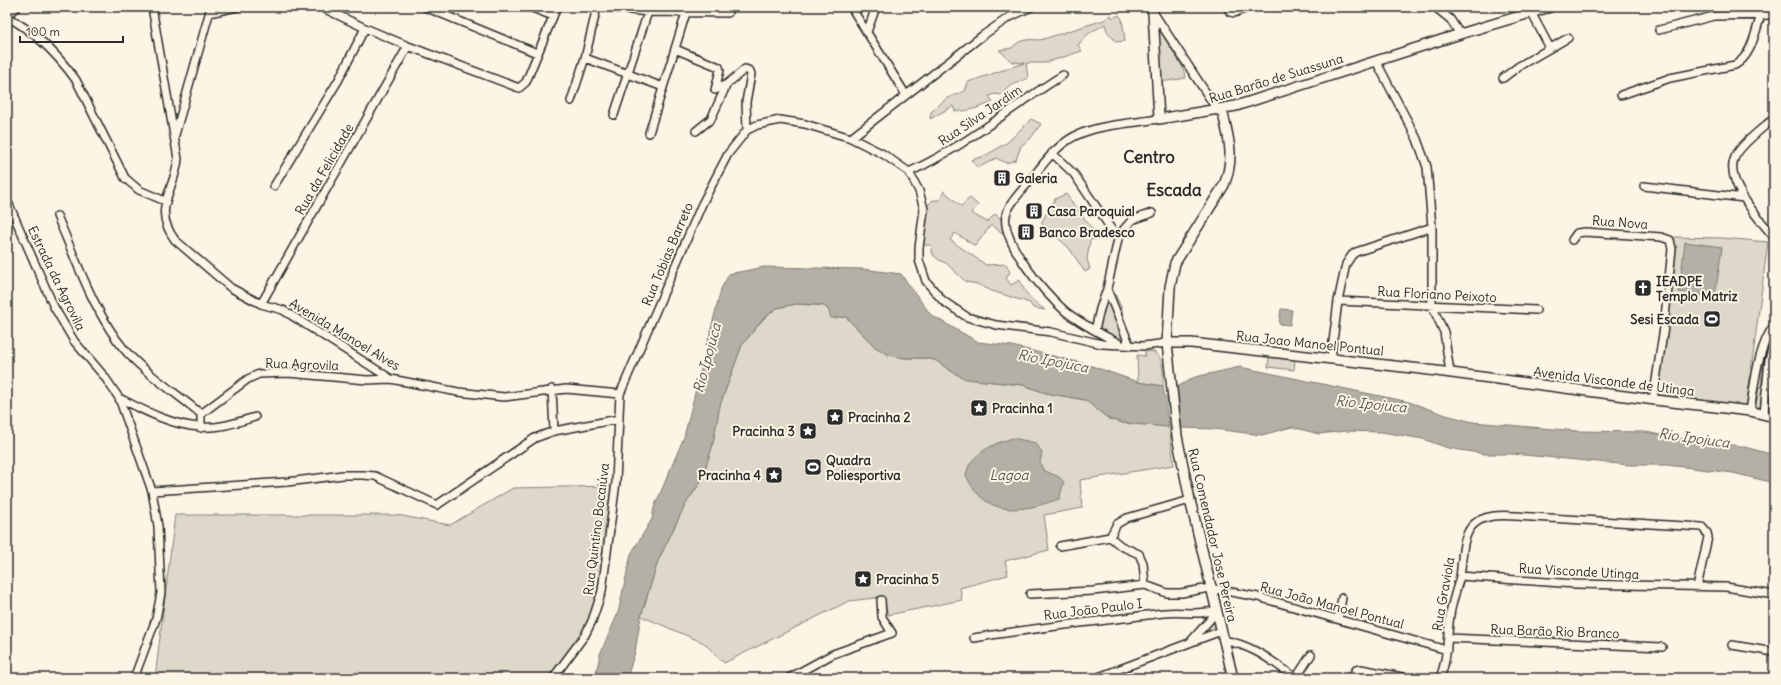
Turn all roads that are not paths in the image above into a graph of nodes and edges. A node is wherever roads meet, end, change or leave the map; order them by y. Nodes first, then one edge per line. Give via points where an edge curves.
1 (17, 7) edge
2 (152, 7) edge
3 (237, 7) edge
4 (321, 7) edge
5 (425, 7) edge
6 (530, 7) edge
7 (557, 7) edge
8 (597, 7) edge
9 (608, 7) edge
10 (851, 7) edge
11 (876, 7) edge
12 (1031, 7) edge
13 (1227, 7) edge
14 (1249, 7) edge
15 (1435, 7) edge
16 (1550, 7) edge
17 (1152, 9) edge
18 (210, 10) edge
19 (667, 10) edge
20 (1533, 10) edge
21 (648, 12) junction
22 (686, 13) junction
23 (728, 13) dead end
24 (1760, 15) junction
25 (1774, 15) edge
26 (7, 16) edge
27 (553, 16) junction
28 (365, 28) junction
29 (1659, 30) dead end
30 (867, 32) junction
31 (1460, 34) junction
32 (1568, 38) dead end
33 (408, 46) junction
34 (1550, 48) junction
35 (675, 49) junction
36 (537, 53) junction
37 (585, 58) junction
38 (1376, 62) junction
39 (628, 75) junction
40 (1063, 75) dead end
41 (1503, 78) dead end
42 (727, 84) junction
43 (663, 87) junction
44 (906, 95) junction
45 (1621, 95) dead end
46 (571, 100) dead end
47 (1220, 110) junction
48 (614, 115) dead end
49 (1774, 118) edge
50 (1159, 119) junction
51 (747, 130) junction
52 (696, 131) dead end
53 (649, 133) dead end
54 (174, 138) junction
55 (851, 138) junction
56 (1052, 153) junction
57 (909, 172) junction
58 (274, 186) dead end
59 (1644, 186) dead end
60 (1744, 198) junction
61 (7, 200) edge
62 (165, 201) junction
63 (1152, 213) dead end
64 (57, 216) dead end
65 (1432, 227) junction
66 (1774, 237) edge
67 (1118, 239) junction
68 (1572, 240) dead end
69 (1107, 289) junction
70 (1338, 301) junction
71 (261, 304) junction
72 (1432, 306) junction
73 (1536, 310) dead end
74 (1774, 325) edge
75 (1096, 330) junction
76 (1774, 342) edge
77 (1167, 343) junction
78 (1126, 346) junction
79 (1331, 358) junction
80 (1450, 372) junction
81 (391, 379) junction
82 (552, 389) junction
83 (620, 394) junction
84 (119, 398) junction
85 (1653, 400) junction
86 (1750, 411) junction
87 (201, 414) junction
88 (1764, 414) junction
89 (255, 417) dead end
90 (1774, 417) edge
91 (620, 419) junction
92 (201, 428) junction
93 (554, 431) junction
94 (152, 491) junction
95 (1190, 500) junction
96 (1110, 537) junction
97 (1060, 546) dead end
98 (1460, 576) junction
99 (1145, 585) junction
100 (1697, 587) junction
101 (1210, 588) junction
102 (1030, 594) dead end
103 (1774, 596) edge
104 (1342, 598) dead end
105 (881, 600) dead end
106 (1216, 612) junction
107 (1338, 618) junction
108 (1222, 636) junction
109 (974, 638) dead end
110 (1448, 638) junction
111 (1191, 641) junction
112 (1732, 645) dead end
113 (1662, 648) dead end
114 (1447, 650) junction
115 (1774, 652) edge
116 (1311, 655) dead end
117 (134, 678) edge
118 (553, 678) edge
119 (789, 678) edge
120 (1096, 678) edge
121 (1233, 678) edge
122 (1296, 678) edge
123 (1351, 678) edge
124 (1407, 678) edge
125 (1440, 678) edge

1 - 26 street
2 - 54 street, Avenida Manoel Alves
3 - 18 street
4 - 28 street
5 - 36 street
6 - 27 street
7 - 27 street
8 - 37 street
9 - 21 street
10 - 30 street
11 - 30 street
12 - 44 street via 996,26
13 - 14 street via 1234,13
15 - 31 street via 1450,19
16 - 20 street, Rua Barão de Suassuna
17 - 47 street
17 - 50 street
18 - 54 street
19 - 21 street
19 - 22 street
20 - 31 street, Rua Barão de Suassuna
20 - 34 street
21 - 39 street
22 - 23 street
22 - 35 street
24 - 25 street
24 - 29 street via 1703,18
24 - 45 street via 1746,57 1741,62 1670,78
26 - 62 street via 34,33 67,67 125,178 139,190
27 - 36 street
28 - 33 street
28 - 58 street via 338,81
30 - 44 street
31 - 38 street, Rua Barão de Suassuna
32 - 34 street
33 - 36 street via 515,87 524,85
33 - 71 street, Rua da Felicidade
34 - 41 street
35 - 42 street via 719,67 715,90
35 - 43 street
37 - 39 street
37 - 46 street
38 - 47 street, Rua Barão de Suassuna
38 - 65 street via 1423,153 1430,181
39 - 43 street
39 - 48 street
40 - 57 street, Rua Silva Jardim via 1024,99 988,127 934,161
42 - 51 street via 745,69 750,72 746,102
42 - 52 street via 711,120
43 - 53 street
44 - 55 street
47 - 50 street, Rua Barão de Suassuna
47 - 77 street, Rua Comendador Jose Pereira via 1230,151 1228,174 1224,185 1175,263 1170,287
49 - 60 street via 1741,148 1732,164
50 - 56 street via 1081,133
51 - 55 street via 768,122 792,121
51 - 83 street, Rua Tobias Barreto via 728,154 702,204
54 - 62 street, Avenida Manoel Alves via 177,168
55 - 57 street via 883,154
56 - 67 street via 1074,174
56 - 75 street via 1006,215 1009,236 1022,262 1056,302
57 - 78 street via 919,190 924,209 918,248 921,270 929,286 943,302 967,317 990,323 1051,332 1091,343
59 - 60 street
60 - 66 street
61 - 84 street, Estrada da Agrovila via 54,306 74,342 104,376
62 - 71 street, Avenida Manoel Alves via 168,232 175,240 231,288
63 - 67 street via 1132,220
64 - 87 street via 112,334 124,350
65 - 70 street via 1352,255 1346,264
65 - 72 street
67 - 69 street
68 - 85 street, Rua Nova via 1577,233 1585,232 1661,237 1670,240 1672,249 1664,327
69 - 75 street
69 - 78 street
70 - 72 street, Rua Floriano Peixoto
70 - 79 street
71 - 81 street, Avenida Manoel Alves via 283,310
72 - 73 street, Rua Floriano Peixoto
72 - 80 street via 1444,332
74 - 86 street via 1760,356
75 - 78 street
76 - 88 street via 1769,360
77 - 78 street
77 - 79 street, Rua Joao Manoel Pontual via 1191,343
77 - 95 street, Rua Comendador Jose Pereira via 1177,436
79 - 80 street, Rua Joao Manoel Pontual
80 - 85 street, Avenida Visconde de Utinga
81 - 82 street, Avenida Manoel Alves via 458,392 504,397
81 - 87 street, Rua Agrovila via 368,380 288,373 259,374 248,379
82 - 83 street, Avenida Manoel Alves via 595,390
82 - 93 street
83 - 91 street, Rua Quintino Bocaiúva
84 - 92 street via 160,417
84 - 94 street, Estrada da Agrovila
85 - 86 street, Avenida Visconde de Utinga
86 - 88 street, Avenida Visconde de Utinga
87 - 92 street
88 - 90 street, Avenida Visconde de Utinga
89 - 92 street via 222,426
91 - 93 street
91 - 118 street, Rua Quintino Bocaiúva via 616,482 598,606 585,635
93 - 94 street via 528,442 437,505 375,476 343,475 287,482
94 - 117 street, Estrada da Agrovila via 158,526 162,593 156,619
95 - 96 street via 1127,518 1117,524
95 - 101 street, Rua Comendador Jose Pereira
96 - 97 street
96 - 99 street via 1121,546 1139,554 1143,563
98 - 100 street, Rua Visconde Utinga via 1575,584
98 - 100 street, Rua Graviola via 1467,533 1480,520 1502,515 1698,526 1705,529 1708,537
98 - 110 street, Rua Graviola via 1453,598
99 - 101 street, Rua João Manoel Pontual via 1161,592 1174,593
99 - 102 street
100 - 103 street, Rua Visconde Utinga via 1726,587
101 - 106 street, Rua Comendador Jose Pereira
101 - 107 street, Rua João Manoel Pontual via 1258,596
104 - 107 street
105 - 119 street via 882,617 892,633 833,654
106 - 108 street, Rua Comendador Jose Pereira
106 - 109 street, Rua João Paulo I via 1168,613 1011,631
106 - 111 street
107 - 114 street, Rua João Manoel Pontual
108 - 111 street
108 - 121 street, Rua Comendador Jose Pereira
108 - 122 street via 1257,650
110 - 113 street, Rua Barão Rio Branco
110 - 114 street, Rua Graviola
111 - 120 street
112 - 115 street
114 - 125 street, Rua Graviola
116 - 122 street
123 - 124 street via 1356,670 1368,669

